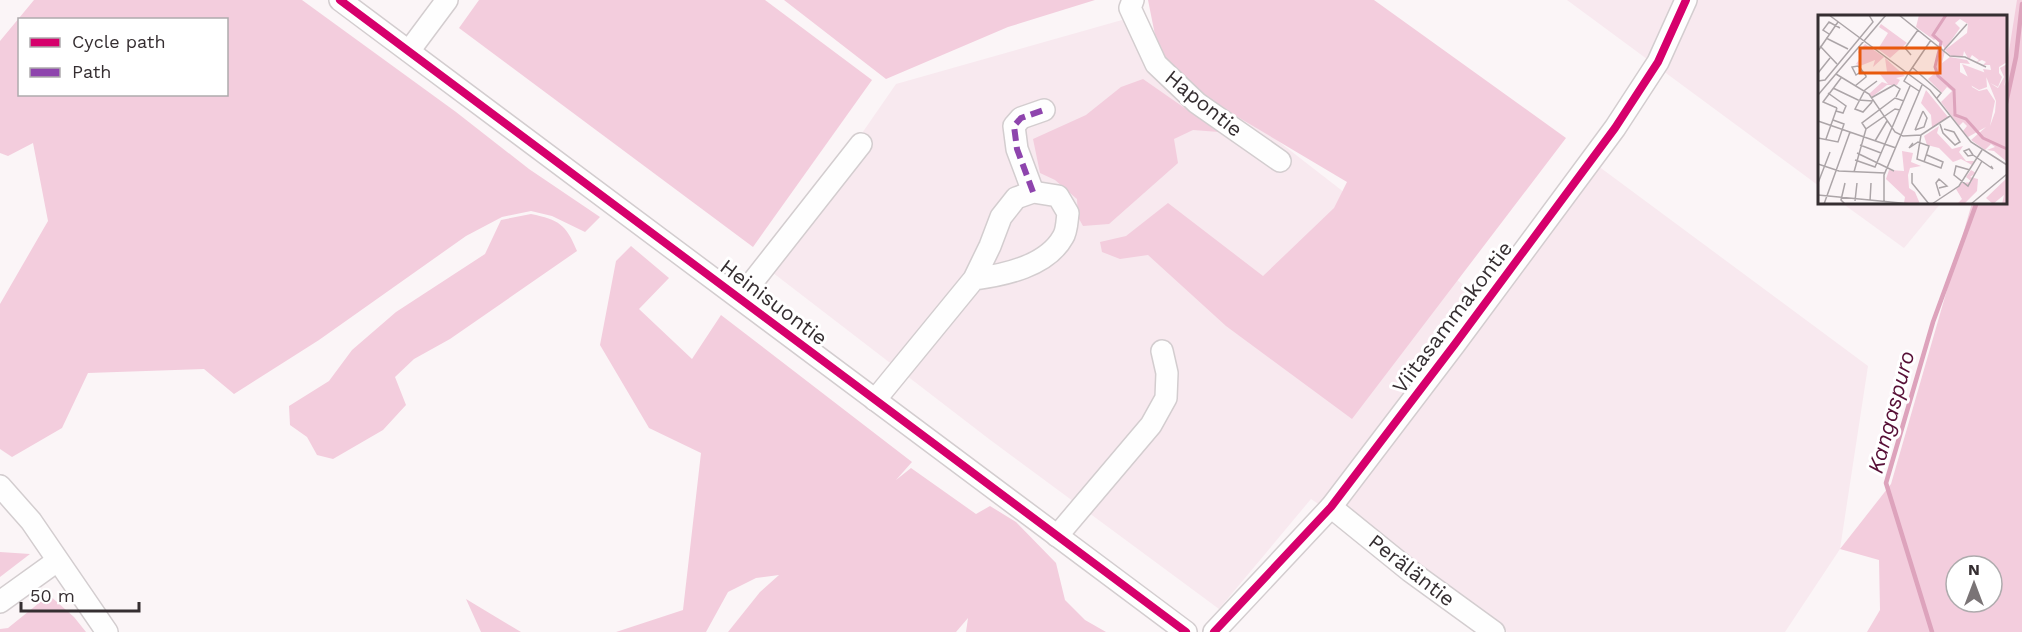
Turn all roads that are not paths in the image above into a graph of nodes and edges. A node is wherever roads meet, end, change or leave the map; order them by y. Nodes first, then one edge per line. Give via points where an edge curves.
1 (340, 0) edge
2 (447, 0) edge
3 (1133, 0) edge
4 (1686, 0) edge
5 (408, 51) junction
6 (1044, 110) dead end
7 (861, 144) dead end
8 (1280, 160) dead end
9 (1033, 192) junction
10 (974, 279) junction
11 (740, 298) junction
12 (1162, 351) dead end
13 (875, 400) junction
14 (0, 486) edge
15 (1331, 507) junction
16 (1057, 536) junction
17 (57, 561) junction
18 (0, 602) edge
19 (107, 632) edge
20 (1186, 632) edge
21 (1214, 632) edge
22 (1494, 632) edge

1 - 5 street, Heinisuontie
2 - 5 street
3 - 8 street, Hapontie via 1130,8 1156,64 1197,103
4 - 15 street, Viitasammakontie via 1658,62 1615,128
5 - 11 street, Heinisuontie
6 - 9 street via 1021,118 1014,126 1017,149
7 - 11 street
9 - 10 street via 1017,198 1001,217
9 - 10 street via 1058,196 1068,213 1064,236 1044,257 1001,275
10 - 13 street
11 - 13 street, Heinisuontie
12 - 16 street via 1167,373 1166,398 1151,425
13 - 16 street, Heinisuontie
14 - 17 street via 31,521
15 - 21 street, Viitasammakontie
15 - 22 street, Peräläntie
16 - 20 street, Heinisuontie
17 - 18 street
17 - 19 street

